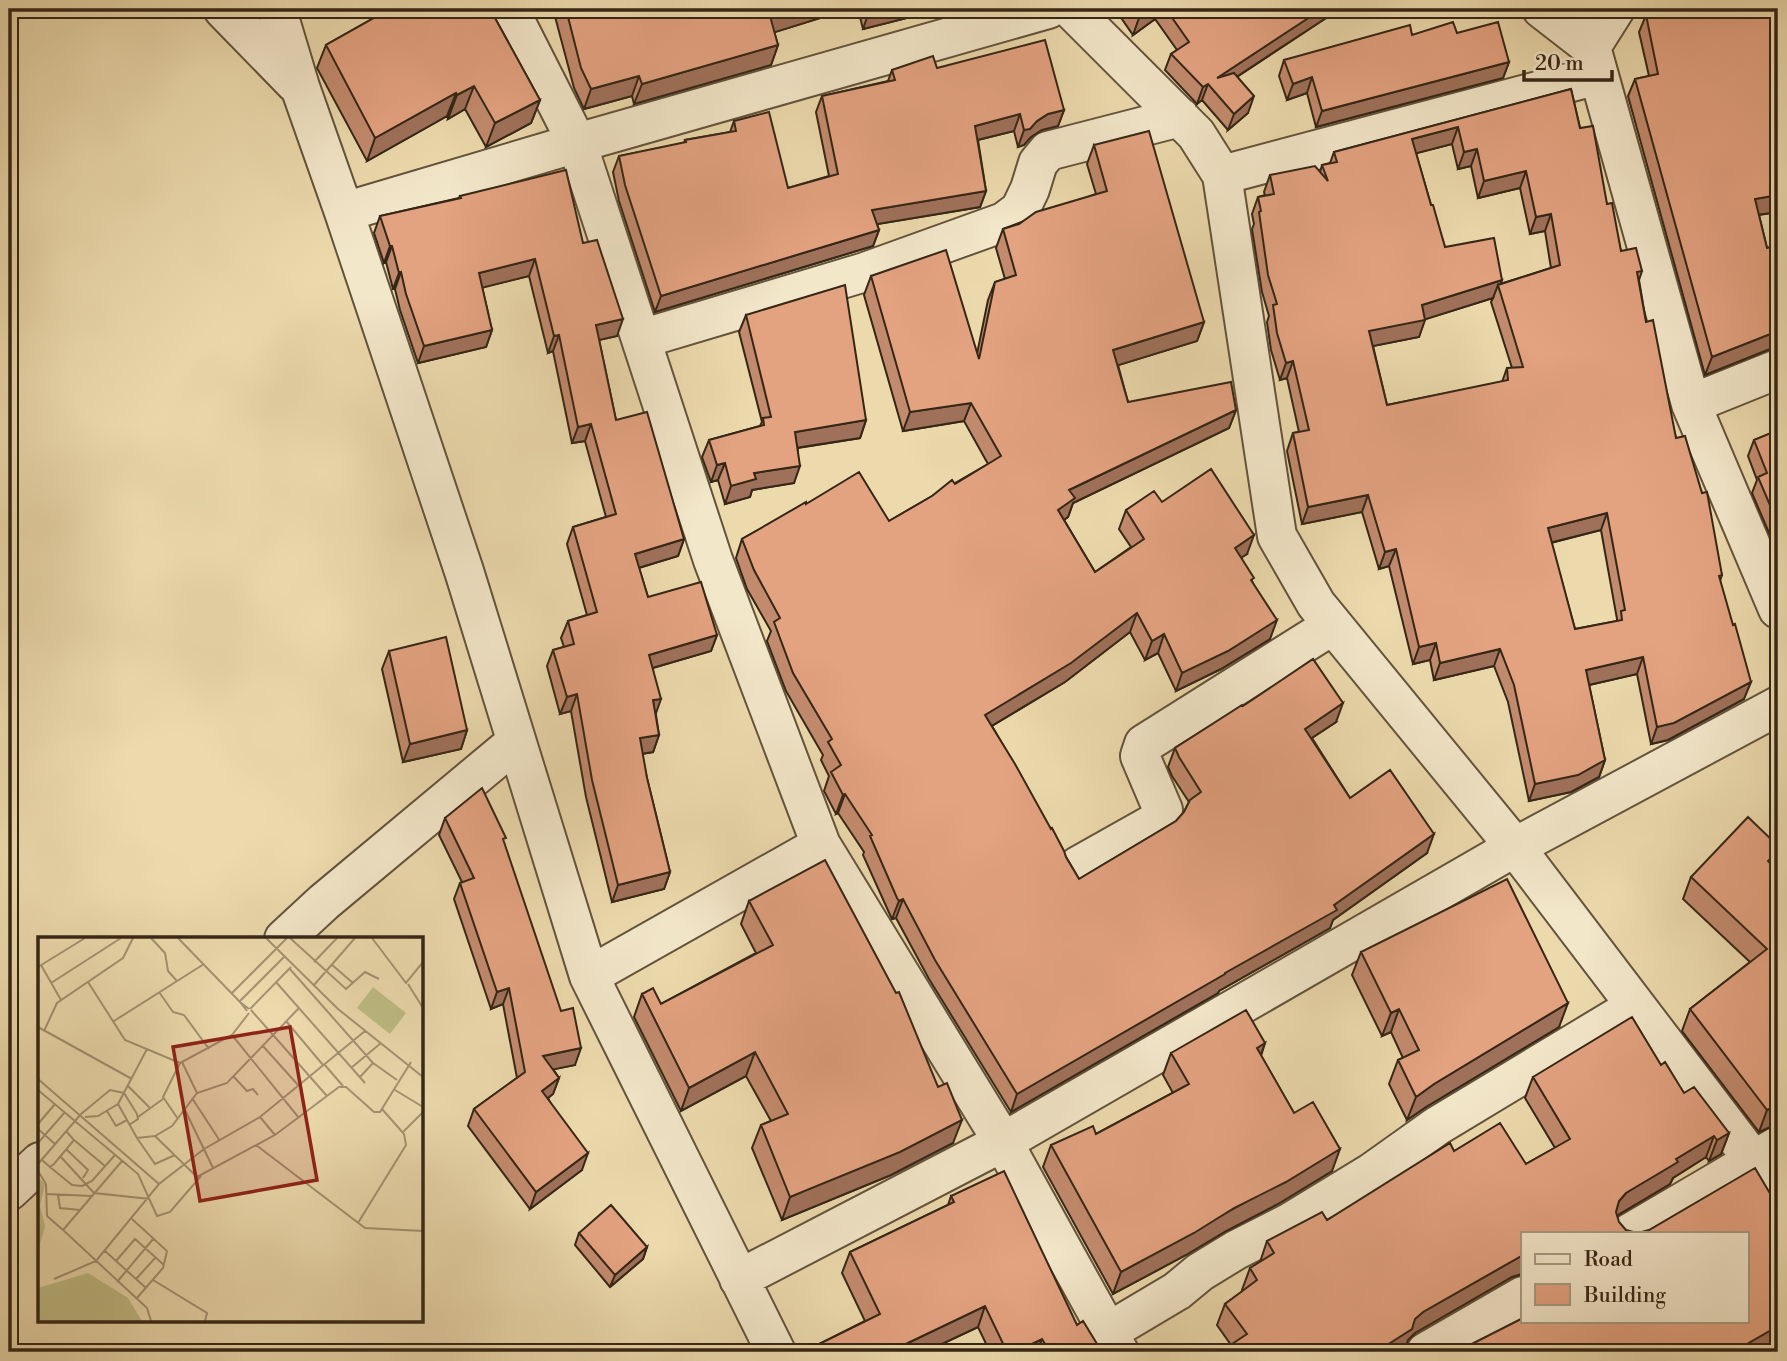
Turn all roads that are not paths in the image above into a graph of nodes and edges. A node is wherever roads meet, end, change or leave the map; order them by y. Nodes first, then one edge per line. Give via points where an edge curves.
1 (223, 9) edge
2 (280, 9) edge
3 (509, 9) edge
4 (1048, 9) edge
5 (1071, 9) edge
6 (1542, 9) edge
7 (1615, 9) edge
8 (1595, 61) junction
9 (300, 87) junction
10 (1180, 117) junction
11 (577, 143) junction
12 (1222, 176) junction
13 (344, 212) junction
14 (641, 339) junction
15 (1778, 369) edge
16 (1692, 404) junction
17 (1778, 609) edge
18 (1334, 625) junction
19 (1778, 706) edge
20 (516, 742) junction
21 (821, 845) junction
22 (1515, 847) junction
23 (1078, 866) dead end
24 (286, 937) edge
25 (589, 976) junction
26 (1636, 1006) junction
27 (1003, 1142) junction
28 (1766, 1153) edge
29 (38, 1164) edge
30 (9, 1191) edge
31 (1778, 1197) edge
32 (1632, 1232) edge
33 (739, 1279) junction
34 (1521, 1297) edge
35 (1114, 1342) edge
36 (776, 1352) edge
37 (1426, 1352) edge

1 - 9 street
2 - 9 street
3 - 11 street
4 - 11 street
5 - 10 street
6 - 8 street
7 - 8 street
8 - 12 street
8 - 16 street
9 - 13 street
10 - 12 street
10 - 14 street via 1048,151 1038,163 1020,210 1003,222 865,272
11 - 13 street
11 - 14 street
12 - 18 street via 1277,536 1316,604
13 - 20 street via 460,558
14 - 21 street via 713,560
15 - 16 street
16 - 17 street
18 - 22 street
18 - 23 street via 1144,744 1140,756 1163,810 1158,821
19 - 22 street
20 - 24 street
20 - 25 street
21 - 25 street
21 - 27 street
22 - 26 street
22 - 27 street
25 - 33 street
26 - 28 street
26 - 35 street via 1437,1126 1371,1173 1200,1272
27 - 33 street
27 - 35 street
28 - 31 street
28 - 32 street
29 - 30 street
33 - 36 street
34 - 37 street

